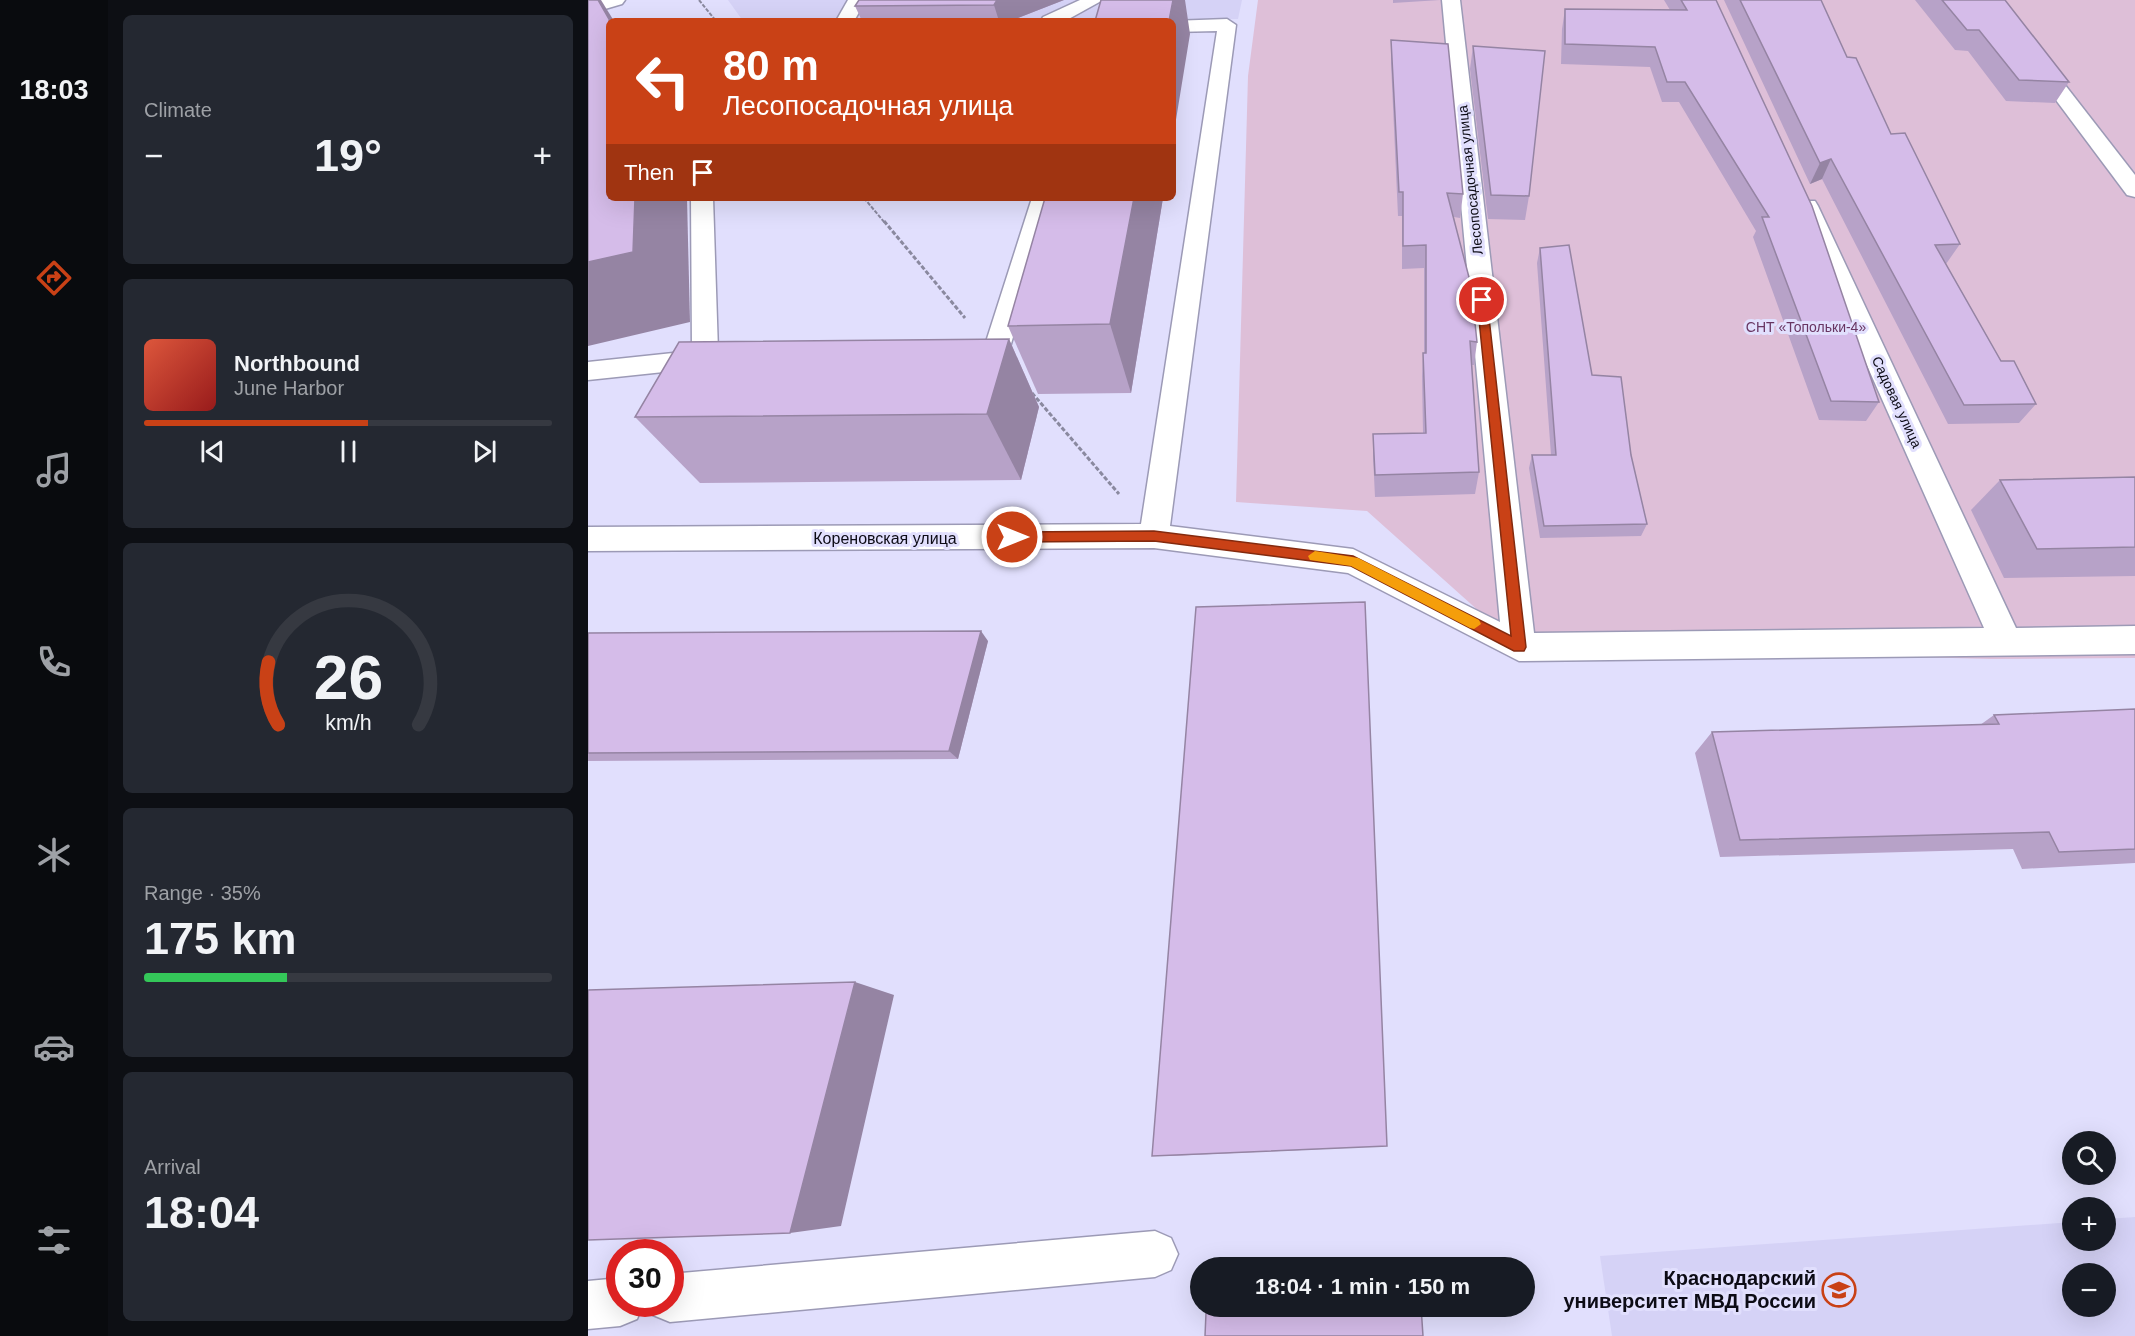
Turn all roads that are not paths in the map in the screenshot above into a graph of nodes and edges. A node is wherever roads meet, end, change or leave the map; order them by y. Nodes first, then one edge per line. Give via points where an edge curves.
1 (857, 0) edge
2 (1094, 0) edge
3 (1450, 0) edge
4 (1990, 0) edge
5 (620, 5) edge
6 (588, 9) edge
7 (847, 18) edge
8 (1056, 18) edge
9 (1176, 26) edge
10 (1798, 185) edge
11 (2135, 190) edge
12 (702, 201) edge
13 (1042, 201) edge
14 (948, 355) edge
15 (705, 358) junction
16 (740, 358) edge
17 (588, 371) edge
18 (1154, 536) junction
19 (588, 539) edge
20 (2135, 640) edge
21 (2007, 641) junction
22 (1519, 647) junction
23 (1155, 1254) dead end
24 (684, 1297) edge
25 (606, 1303) edge
26 (588, 1305) edge

1 - 7 street
2 - 8 street
3 - 22 street, Лесопосадочная улица
4 - 11 street
5 - 6 street
9 - 18 street via 1227,25
10 - 21 street, Садовая улица
12 - 15 street
13 - 14 street via 995,354
15 - 16 street
15 - 17 street
18 - 19 street, Кореновская улица
18 - 22 street, Кореновская улица via 1353,561
20 - 21 street
21 - 22 street
23 - 24 street
25 - 26 street

